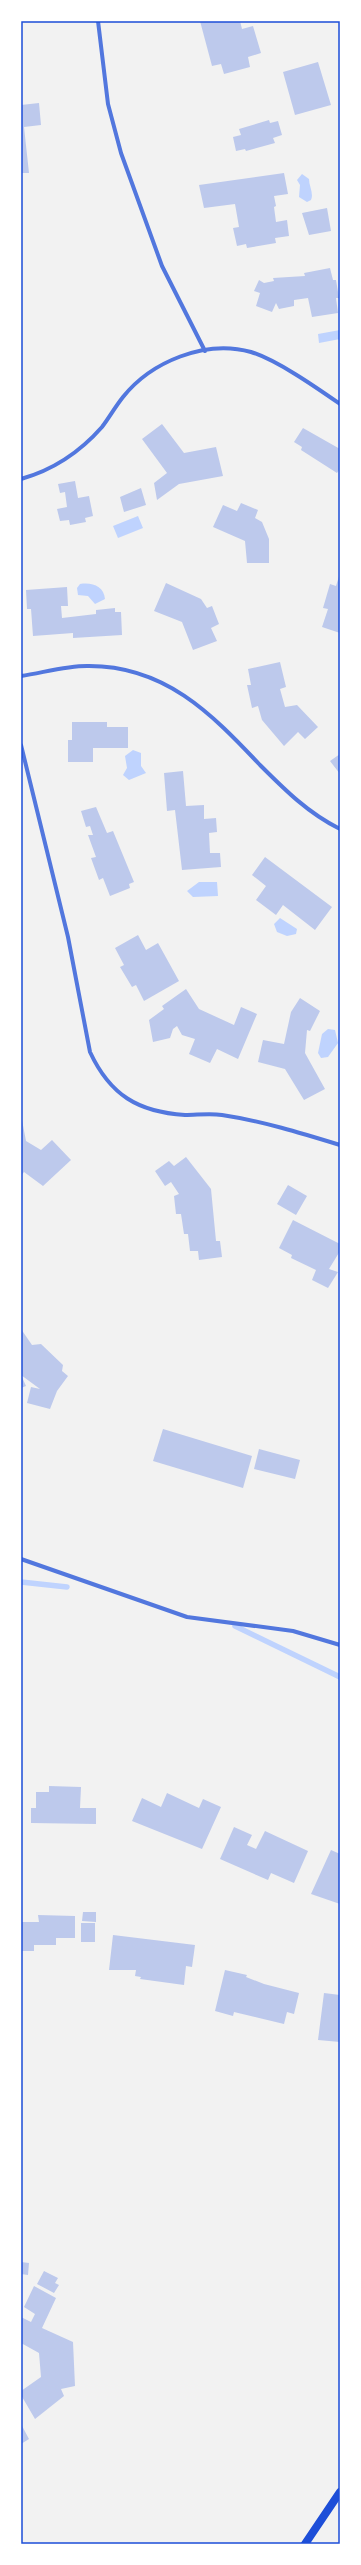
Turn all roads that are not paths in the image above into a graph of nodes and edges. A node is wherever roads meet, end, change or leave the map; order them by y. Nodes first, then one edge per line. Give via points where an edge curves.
1 (98, 21) edge
2 (205, 351) junction
3 (340, 404) edge
4 (21, 479) edge
5 (21, 676) edge
6 (21, 745) edge
7 (340, 829) edge
8 (340, 1145) edge
9 (21, 1559) edge
10 (340, 1644) edge
11 (340, 2492) edge
12 (305, 2544) edge

1 - 2 street via 108,104 121,151 162,266
2 - 3 street via 233,349 251,352 268,359
2 - 4 street via 178,357 151,371 122,397 86,444 56,466
5 - 7 street via 85,666 108,667 152,677 173,687 227,730 308,810
6 - 8 street via 66,930 90,1052 109,1084 140,1106 160,1112 185,1115 221,1114
9 - 10 street via 187,1617 293,1631
11 - 12 main road

